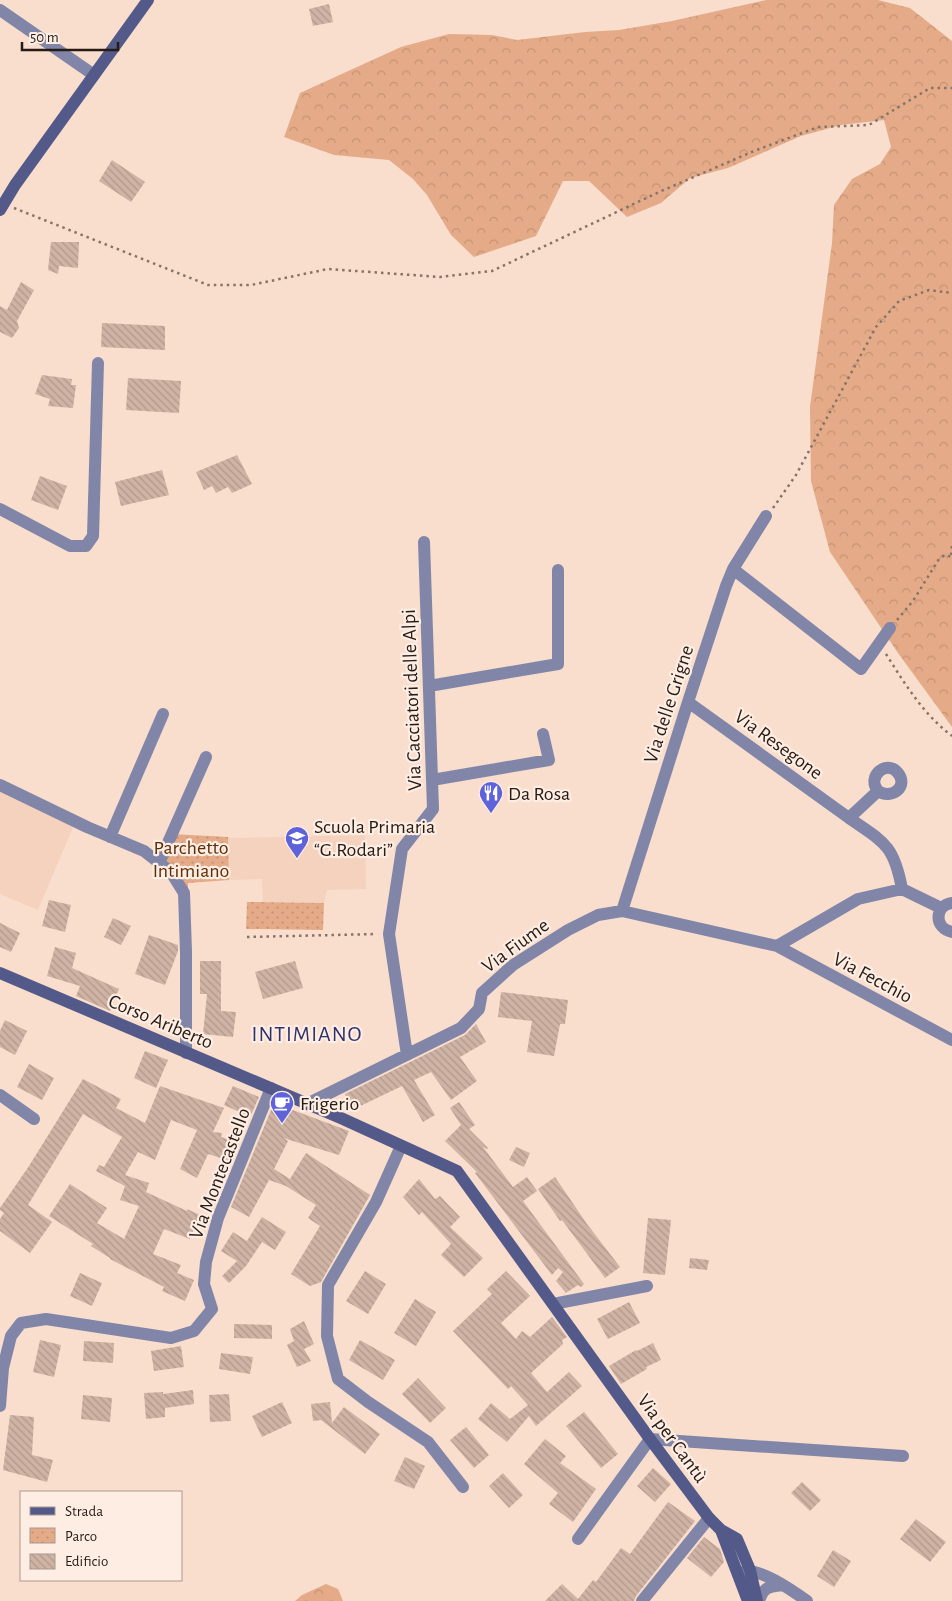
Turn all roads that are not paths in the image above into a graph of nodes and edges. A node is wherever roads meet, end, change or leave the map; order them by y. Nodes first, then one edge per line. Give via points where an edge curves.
1 (148, 0) edge
2 (0, 10) edge
3 (94, 75) junction
4 (2, 207) edge
5 (98, 363) dead end
6 (0, 509) edge
7 (766, 516) road end
8 (424, 542) dead end
9 (733, 569) junction
10 (558, 570) dead end
11 (890, 628) road end
12 (429, 686) junction
13 (688, 702) junction
14 (163, 714) dead end
15 (543, 734) dead end
16 (206, 756) dead end
17 (432, 780) junction
18 (0, 784) edge
19 (878, 792) dead end
20 (849, 818) junction
21 (110, 837) junction
22 (160, 863) junction
23 (902, 889) junction
24 (947, 906) edge
25 (622, 911) junction
26 (952, 932) edge
27 (776, 946) junction
28 (0, 973) edge
29 (952, 1040) edge
30 (186, 1052) junction
31 (407, 1055) junction
32 (271, 1088) junction
33 (0, 1095) edge
34 (306, 1104) junction
35 (34, 1120) dead end
36 (401, 1146) junction
37 (647, 1286) dead end
38 (552, 1304) junction
39 (0, 1406) edge
40 (650, 1439) junction
41 (903, 1456) dead end
42 (463, 1487) dead end
43 (708, 1518) junction
44 (578, 1539) dead end
45 (744, 1571) junction
46 (785, 1585) junction
47 (642, 1601) edge
48 (748, 1601) edge
49 (758, 1601) edge
50 (807, 1601) edge

1 - 3 street
2 - 3 street
3 - 4 street
5 - 6 street via 93,536 86,546 70,546
7 - 9 street, Via delle Grigne
8 - 12 street, Via Cacciatori delle Alpi
9 - 11 street via 861,669
9 - 13 street, Via delle Grigne
10 - 12 street via 558,664
12 - 17 street, Via Cacciatori delle Alpi
13 - 20 street, Via Resegone
13 - 25 street, Via delle Grigne
14 - 21 street
15 - 17 street via 549,760
16 - 22 street
17 - 31 street, Via Cacciatori delle Alpi via 433,810 402,849 389,934
18 - 21 street
19 - 20 street
20 - 23 street, Via Resegone via 880,839 893,855
21 - 22 street via 144,851
22 - 30 street via 171,872 184,893
23 - 24 street
23 - 27 street via 858,899
24 - 26 street via 938,917 944,929
25 - 27 street, Via Fiume
25 - 31 street, Via Fiume via 598,915 513,965 482,993 479,1009 461,1028
27 - 29 street, Via Fecchio
28 - 30 street, Corso Ariberto
30 - 32 street, Corso Ariberto
31 - 34 street, Via Fiume
32 - 34 street, Corso Ariberto
32 - 39 street, Via Montecastello via 218,1218 206,1262 204,1284 212,1309 194,1331 171,1338 46,1320 21,1323 11,1336 3,1368
33 - 35 street
34 - 36 street, Via per Cantù
36 - 38 street, Via per Cantù via 456,1171
36 - 42 street via 376,1202 328,1285 327,1336 338,1380 428,1442
37 - 38 street
38 - 40 street, Via per Cantù
40 - 41 street
40 - 43 street, Via per Cantù
40 - 44 street
43 - 45 street, Via per Cantù via 721,1530
43 - 47 street
45 - 46 street
45 - 48 street, Via per Cantù
45 - 49 street
46 - 49 street via 770,1587 762,1592
46 - 50 street

